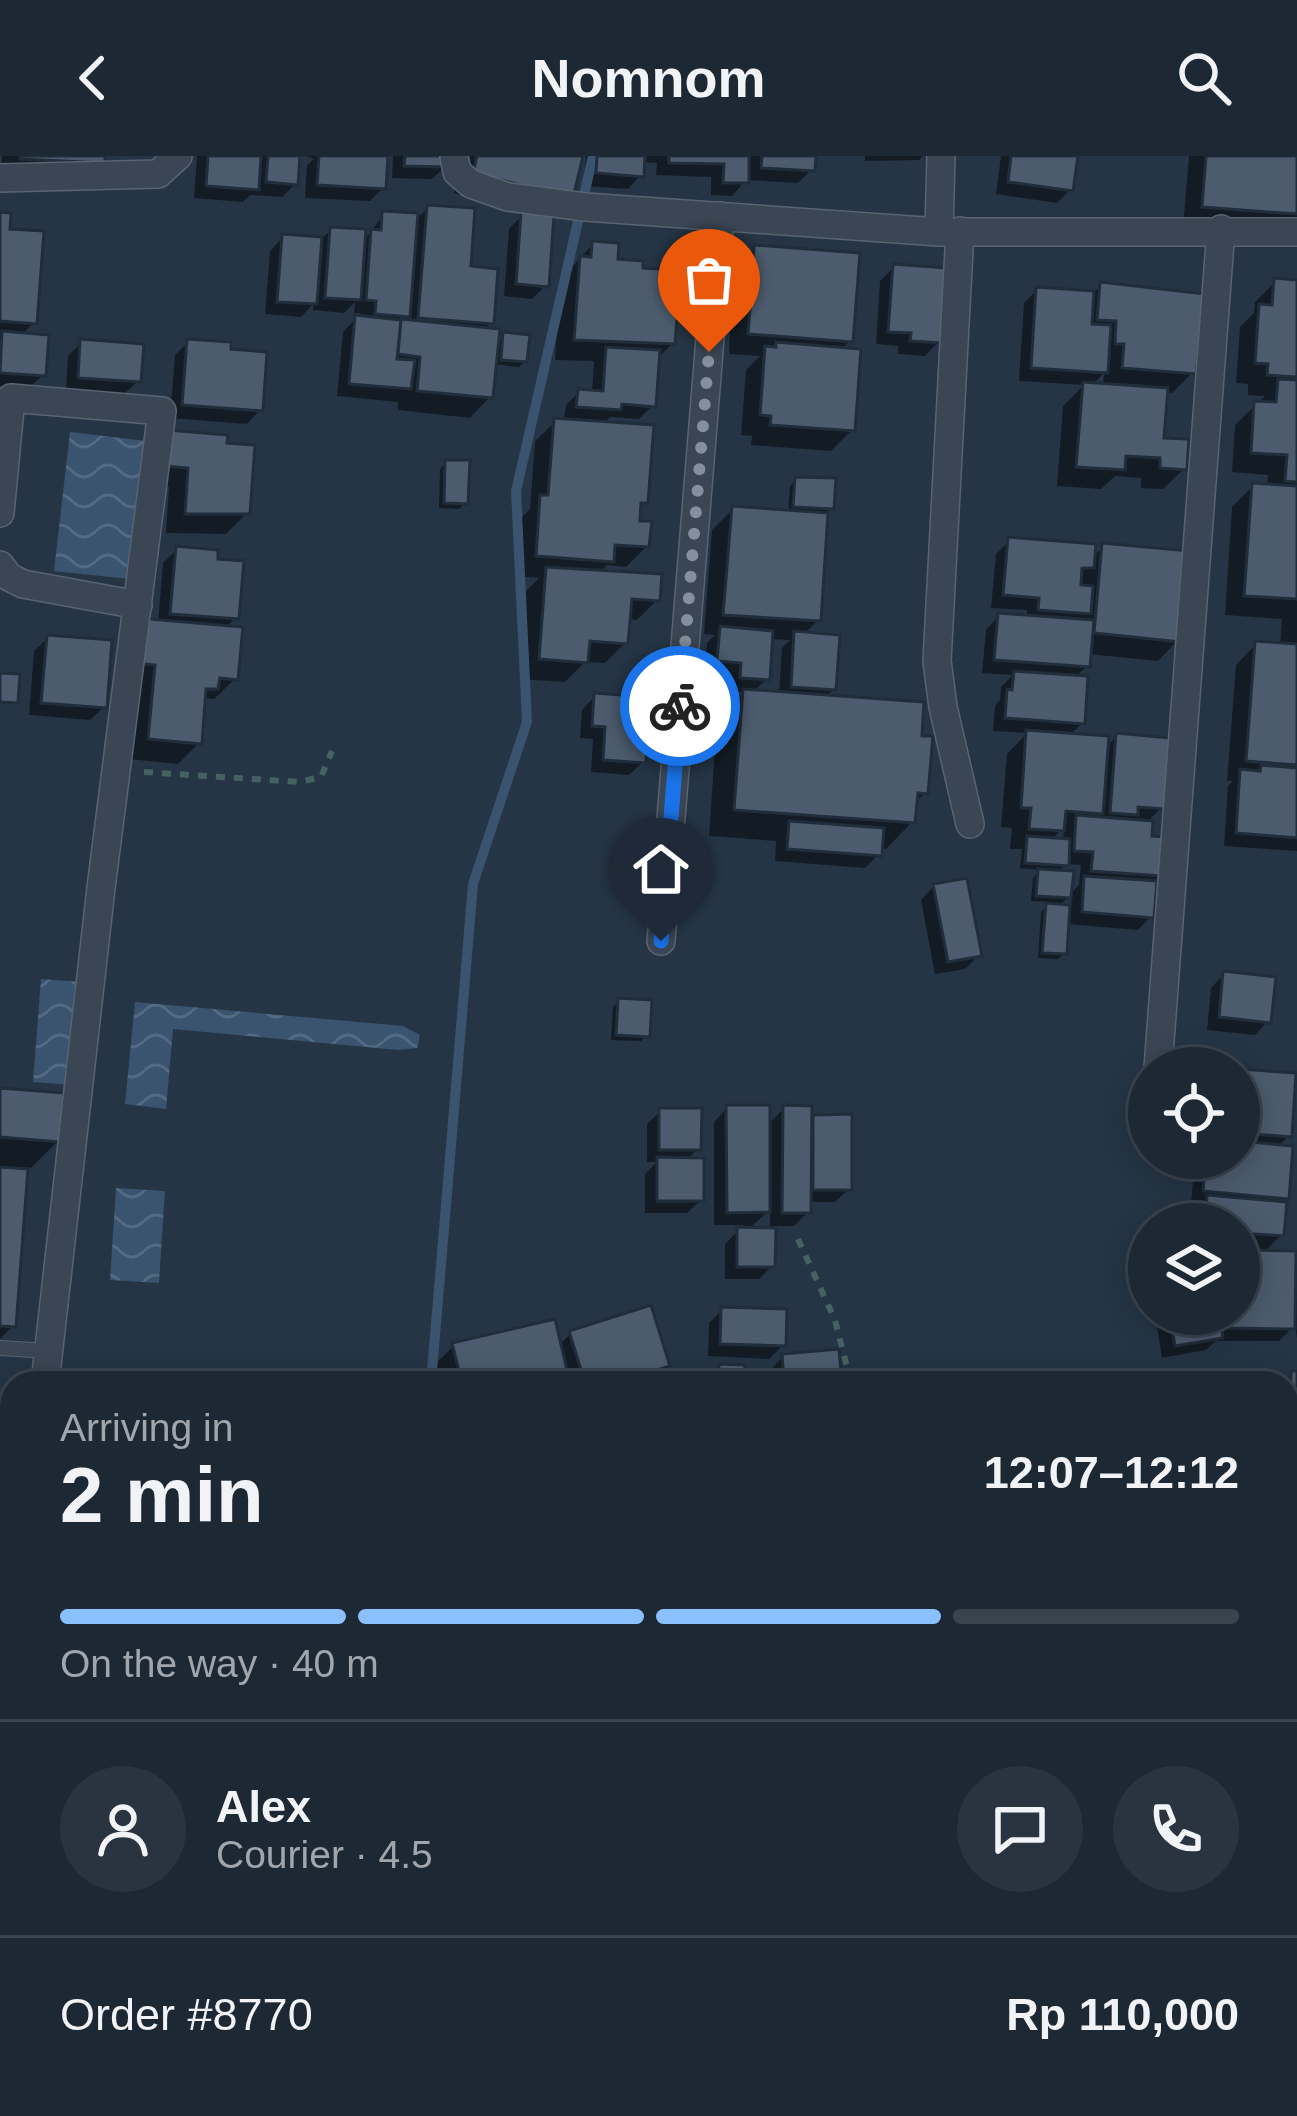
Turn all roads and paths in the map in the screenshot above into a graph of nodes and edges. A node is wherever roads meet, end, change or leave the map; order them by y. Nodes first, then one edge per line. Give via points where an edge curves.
1 (178, 156) edge
2 (454, 156) edge
3 (941, 156) edge
4 (0, 178) edge
5 (720, 216) junction
6 (1221, 229) junction
7 (949, 232) junction
8 (1297, 232) edge
9 (0, 513) edge
10 (0, 565) edge
11 (138, 605) junction
12 (332, 751) dead end
13 (116, 770) junction
14 (970, 824) dead end
15 (661, 941) dead end
16 (1159, 1047) edge
17 (798, 1239) dead end
18 (0, 1348) edge
19 (48, 1351) junction
20 (46, 1371) edge
21 (848, 1371) edge

1 - 4 street via 158,174
2 - 5 street via 471,184 542,203
3 - 7 street
5 - 7 street
5 - 15 street
6 - 7 street
6 - 8 street
6 - 16 street
7 - 14 street via 937,661
9 - 11 street via 11,398 163,411
10 - 11 street via 23,584
11 - 13 street
12 - 13 path via 322,777 299,782
13 - 19 street
17 - 21 path
18 - 19 lane
19 - 20 street

